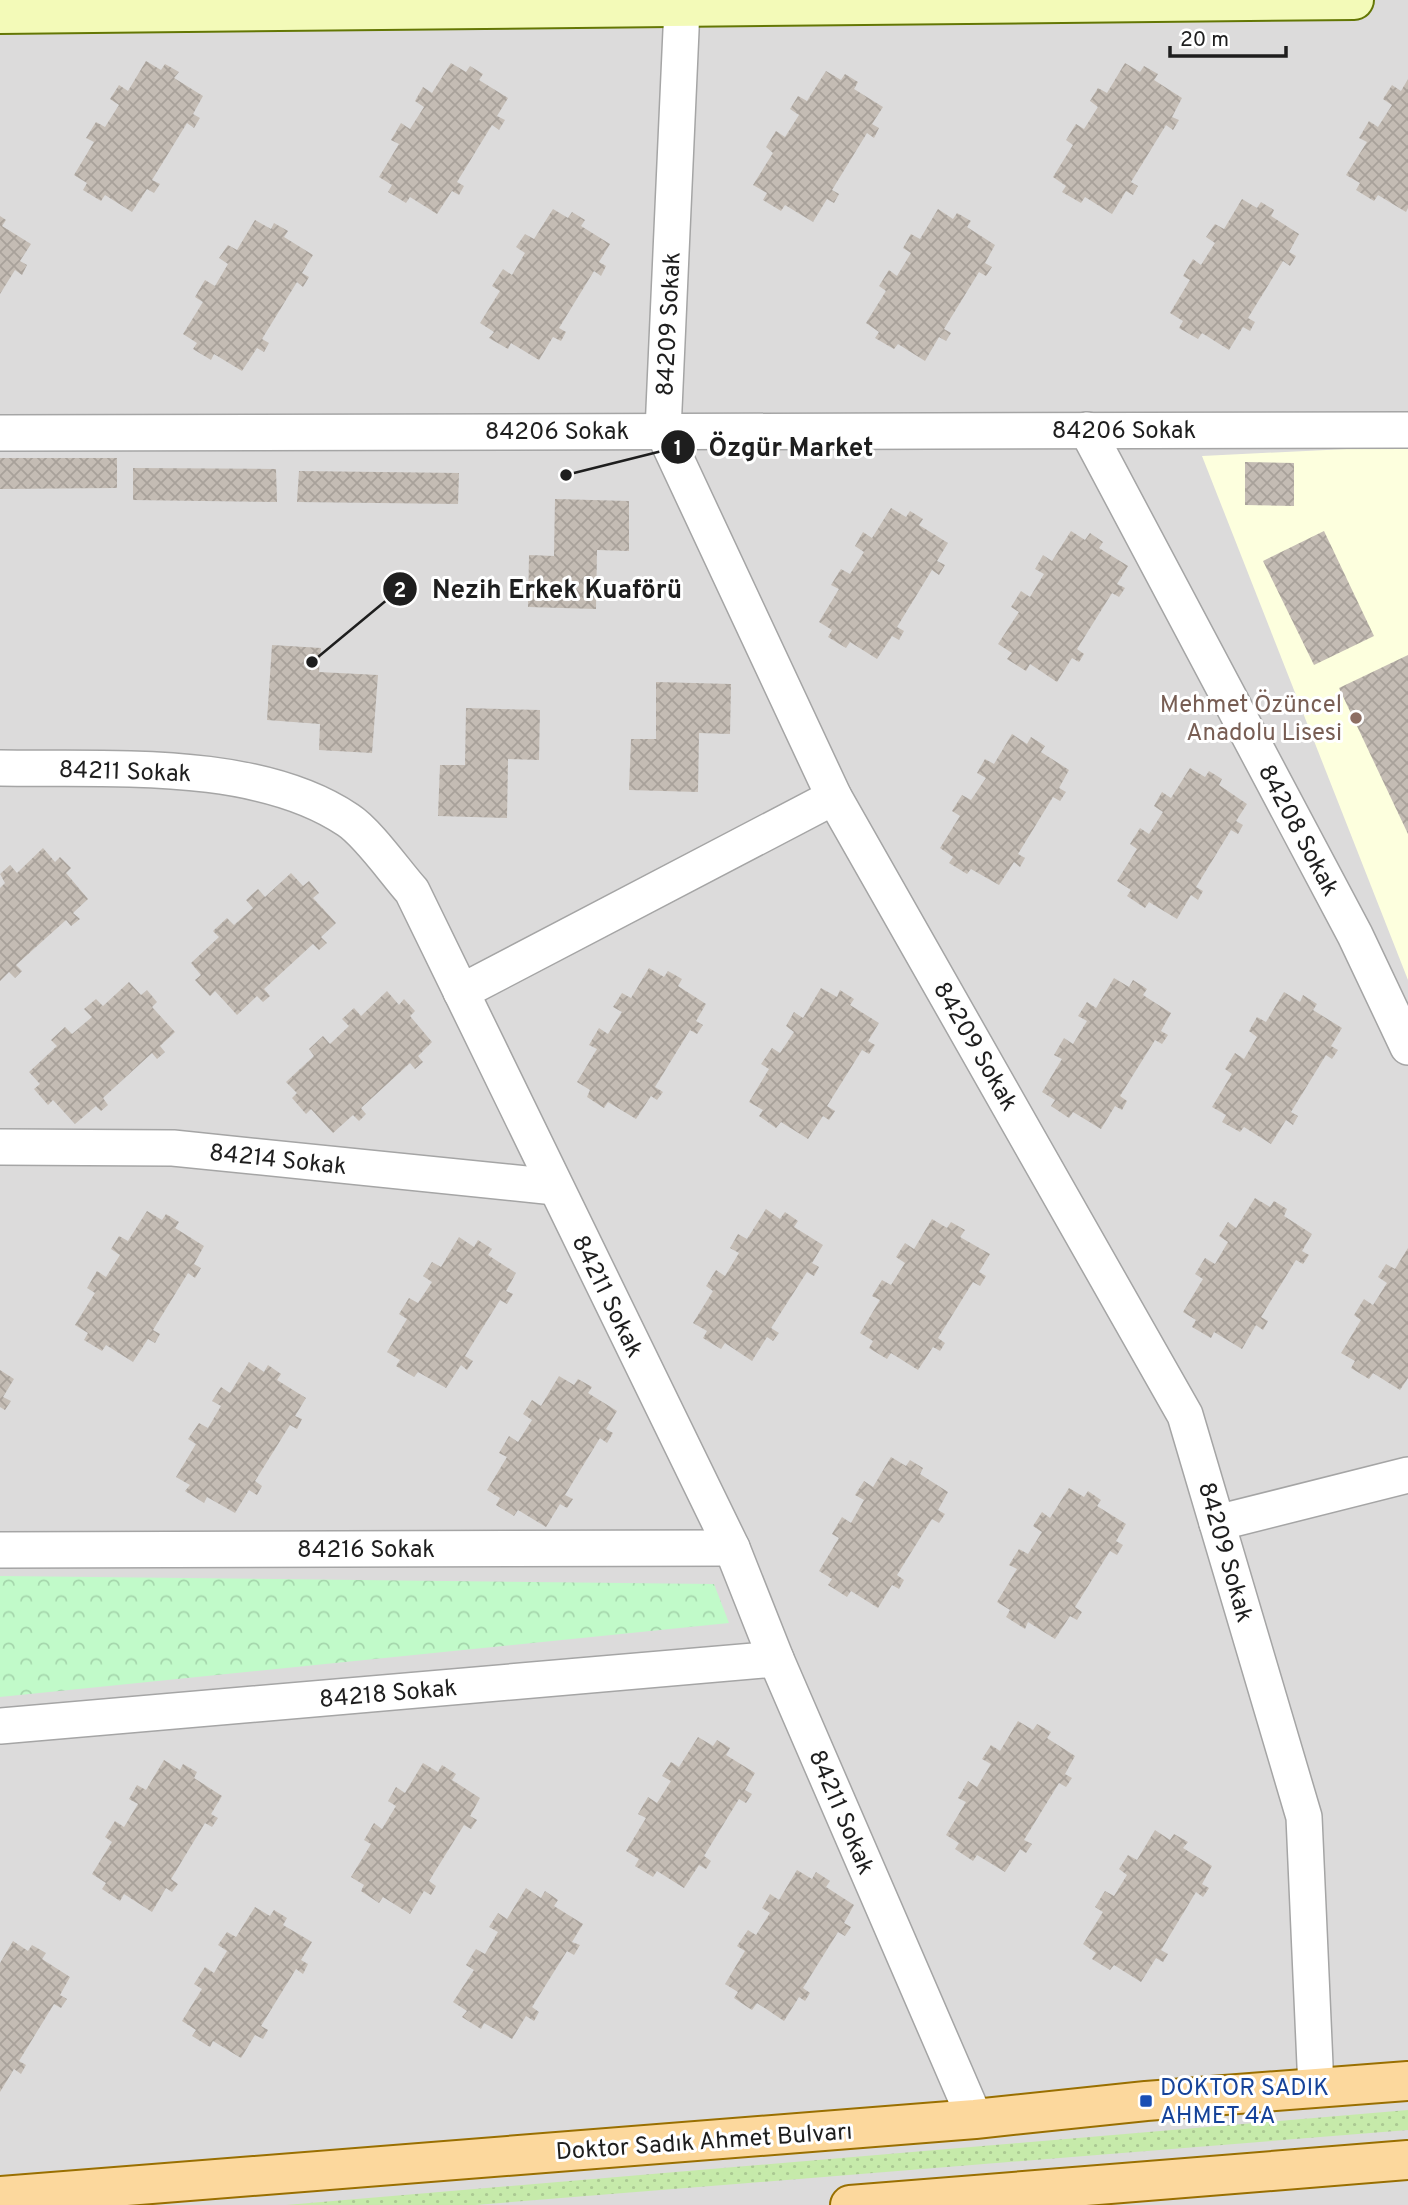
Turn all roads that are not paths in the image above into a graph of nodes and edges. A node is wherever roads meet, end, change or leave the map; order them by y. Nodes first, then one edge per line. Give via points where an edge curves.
1 (1354, 0) edge
2 (682, 8) junction
3 (0, 14) edge
4 (1087, 430) junction
5 (1408, 430) edge
6 (663, 431) junction
7 (0, 433) edge
8 (0, 768) edge
9 (834, 797) junction
10 (461, 992) junction
11 (1408, 1047) edge
12 (0, 1147) edge
13 (555, 1187) junction
14 (1408, 1475) edge
15 (1217, 1523) junction
16 (732, 1548) junction
17 (0, 1550) edge
18 (776, 1659) junction
19 (0, 1726) edge
20 (1408, 2081) edge
21 (1316, 2088) junction
22 (975, 2119) junction
23 (1408, 2160) edge
24 (0, 2196) edge
25 (850, 2205) edge

1 - 2 main road
2 - 3 main road
2 - 6 street, 84209 Sokak
4 - 5 street, 84206 Sokak
4 - 6 street, 84206 Sokak
4 - 11 street, 84208 Sokak via 1355,935
6 - 7 street, 84206 Sokak
6 - 9 street, 84209 Sokak
8 - 10 street, 84211 Sokak via 189,771 290,792 338,815 349,821 412,891
9 - 10 street
9 - 15 street, 84209 Sokak via 1185,1415
10 - 13 street, 84211 Sokak
12 - 13 street, 84214 Sokak via 173,1148
13 - 16 street, 84211 Sokak
14 - 15 street
15 - 21 street, 84209 Sokak via 1304,1817
16 - 17 street, 84216 Sokak
16 - 18 street, 84211 Sokak
18 - 19 street, 84218 Sokak
18 - 22 street, 84211 Sokak
20 - 21 main road, Doktor Sadık Ahmet Bulvarı
21 - 22 main road, Doktor Sadık Ahmet Bulvarı
22 - 24 main road, Doktor Sadık Ahmet Bulvarı
23 - 25 main road

